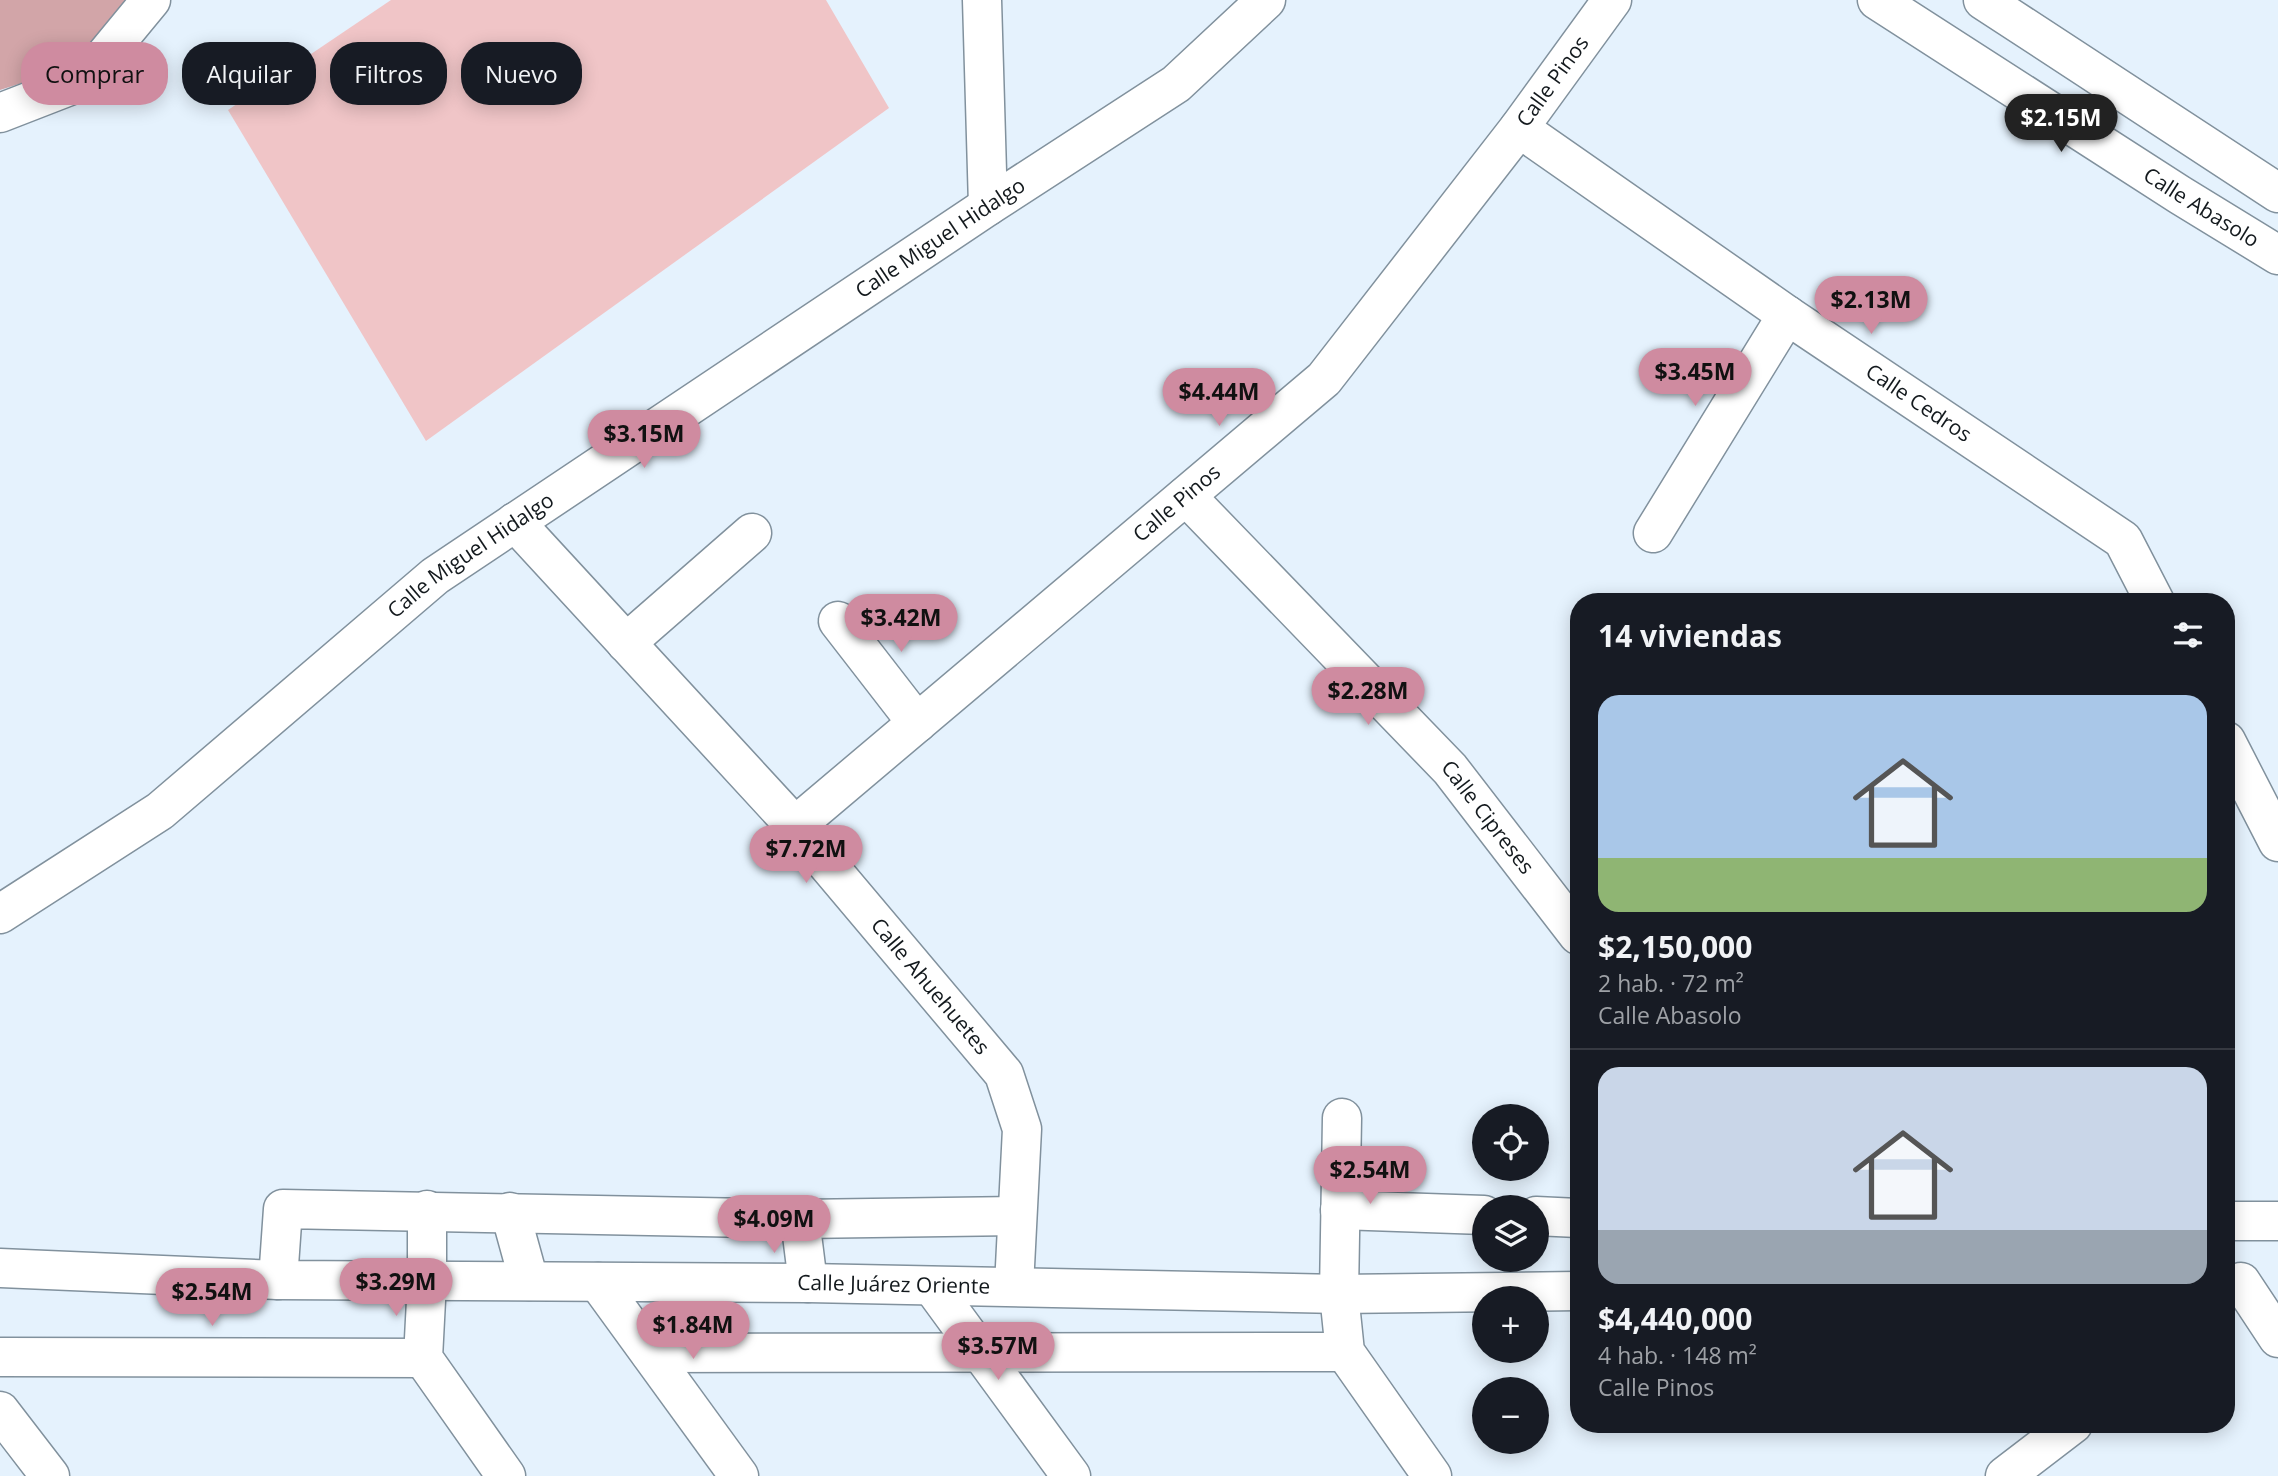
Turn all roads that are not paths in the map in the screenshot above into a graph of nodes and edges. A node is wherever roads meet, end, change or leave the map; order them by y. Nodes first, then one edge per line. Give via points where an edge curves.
1 (151, 0) edge
2 (982, 0) edge
3 (1266, 0) edge
4 (1612, 0) edge
5 (1877, 0) edge
6 (1983, 0) edge
7 (0, 113) edge
8 (1519, 128) junction
9 (2278, 193) edge
10 (988, 206) junction
11 (2278, 213) edge
12 (2264, 247) edge
13 (1787, 315) junction
14 (1186, 496) junction
15 (515, 522) junction
16 (752, 533) dead end
17 (1653, 533) dead end
18 (2150, 593) edge
19 (838, 621) dead end
20 (626, 643) junction
21 (917, 723) junction
22 (2235, 758) edge
23 (795, 826) junction
24 (2278, 842) edge
25 (0, 914) edge
26 (1570, 925) edge
27 (1342, 1118) dead end
28 (428, 1210) junction
29 (1340, 1210) junction
30 (510, 1212) junction
31 (1472, 1215) edge
32 (1017, 1216) junction
33 (1549, 1217) edge
34 (1570, 1218) edge
35 (800, 1219) junction
36 (2235, 1221) edge
37 (2278, 1221) edge
38 (0, 1268) edge
39 (278, 1280) junction
40 (428, 1281) junction
41 (529, 1281) junction
42 (598, 1282) junction
43 (808, 1283) junction
44 (932, 1286) junction
45 (1014, 1286) junction
46 (2244, 1290) edge
47 (1570, 1291) edge
48 (1339, 1294) junction
49 (2278, 1338) edge
50 (981, 1352) junction
51 (1345, 1352) junction
52 (650, 1353) junction
53 (0, 1357) edge
54 (424, 1358) junction
55 (0, 1411) edge
56 (2061, 1433) edge
57 (50, 1476) edge
58 (506, 1476) edge
59 (738, 1476) edge
60 (1071, 1476) edge
61 (1432, 1476) edge
62 (2005, 1476) edge

1 - 7 street via 85,80
2 - 10 street
3 - 10 street, Calle Miguel Hidalgo via 1176,84
4 - 8 street, Calle Pinos
5 - 12 street, Calle Abasolo
6 - 9 street
8 - 13 street, Calle Cedros
8 - 14 street, Calle Pinos via 1324,379
10 - 15 street, Calle Miguel Hidalgo
11 - 12 street
13 - 17 street
13 - 18 street, Calle Cedros via 2123,540
14 - 21 street, Calle Pinos
14 - 26 street, Calle Cipreses via 1450,769
15 - 20 street, Calle Ahuehuetes
15 - 25 street, Calle Miguel Hidalgo via 435,576 160,811
16 - 20 street
19 - 21 street
20 - 23 street, Calle Ahuehuetes
21 - 23 street, Calle Pinos
22 - 24 street
23 - 32 street, Calle Ahuehuetes via 1004,1074 1023,1129
27 - 29 street
28 - 30 street
28 - 39 street via 284,1209
28 - 40 street
29 - 31 street
29 - 48 street
30 - 35 street
30 - 41 street
32 - 35 street
32 - 45 street, Calle Ahuehuetes
33 - 34 street
35 - 43 street
36 - 37 street
38 - 39 street, Calle Juárez Oriente
39 - 40 street, Calle Juárez Oriente
40 - 41 street, Calle Juárez Oriente
40 - 54 street
41 - 42 street, Calle Juárez Oriente
42 - 43 street, Calle Juárez Oriente
42 - 52 street
43 - 44 street, Calle Juárez Oriente
44 - 45 street, Calle Juárez Oriente
44 - 50 street
45 - 48 street, Calle Juárez Oriente
46 - 49 street
47 - 48 street, Calle Juárez Oriente
48 - 51 street
50 - 51 street
50 - 52 street
50 - 60 street
51 - 61 street
52 - 59 street
53 - 54 street
54 - 58 street
55 - 57 street
56 - 62 street

